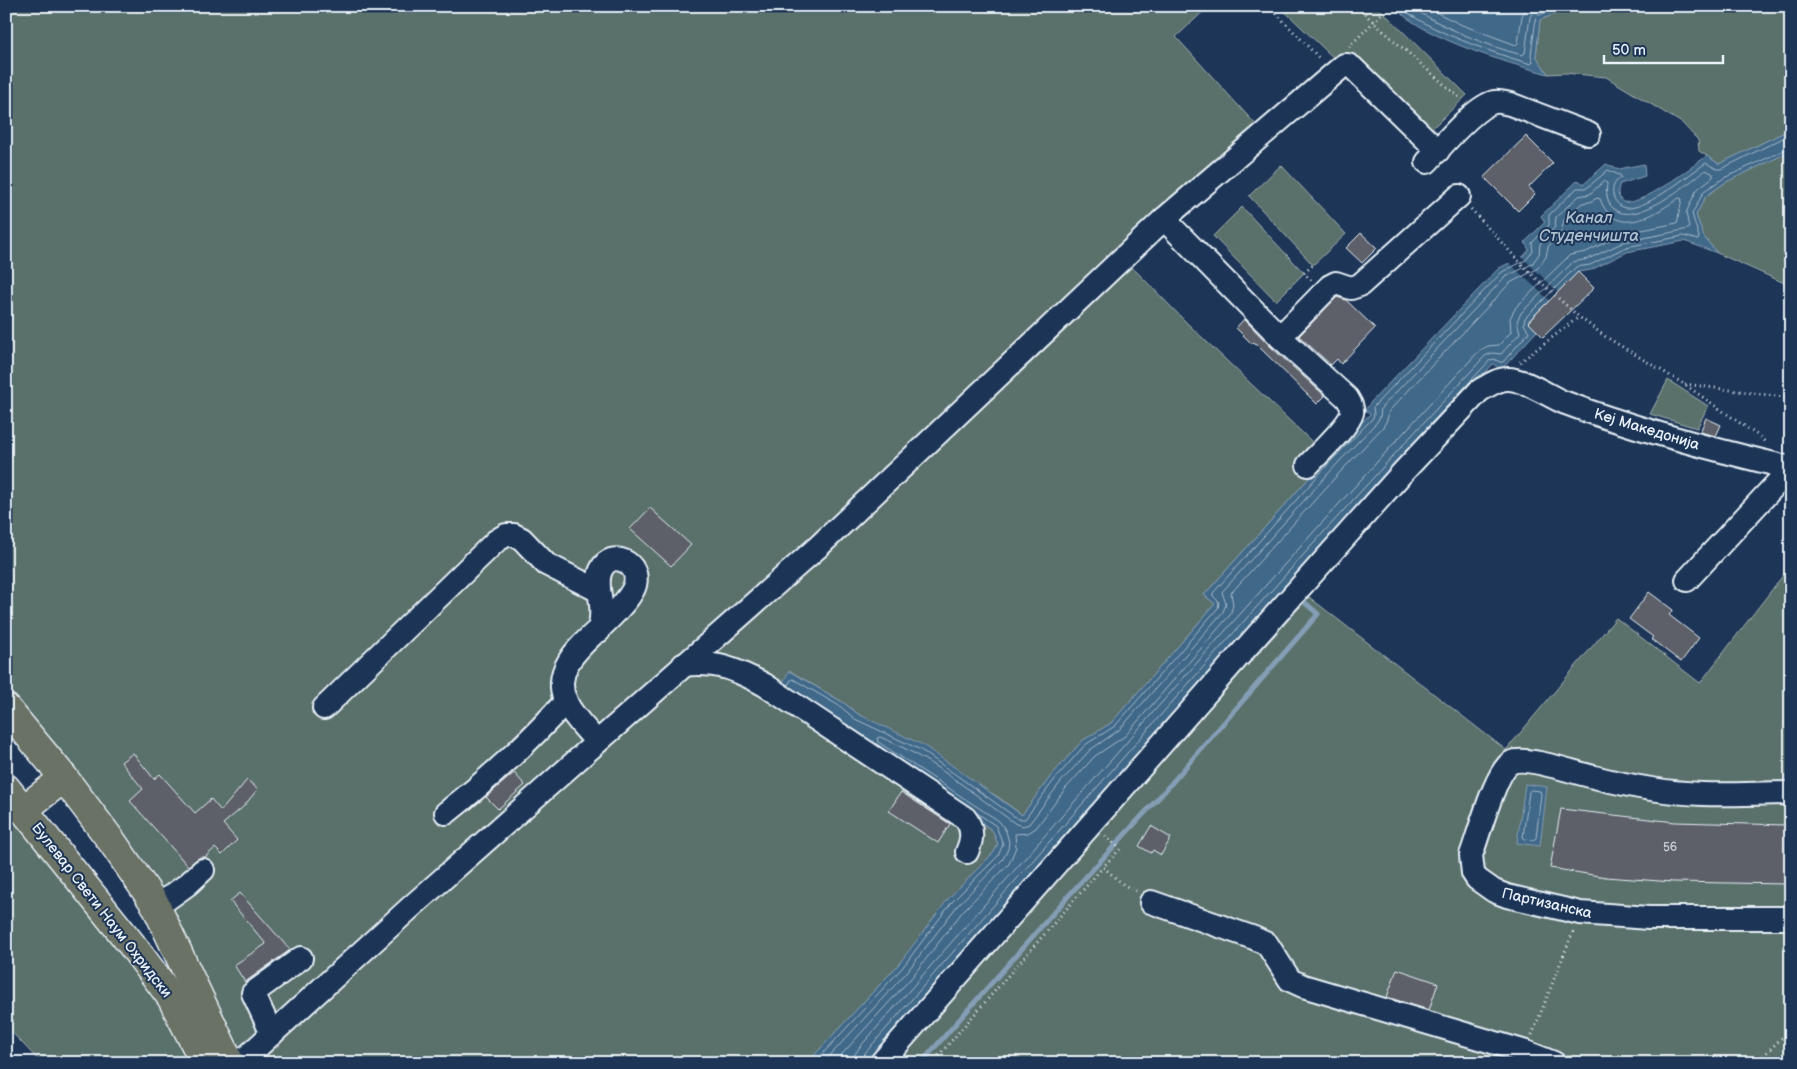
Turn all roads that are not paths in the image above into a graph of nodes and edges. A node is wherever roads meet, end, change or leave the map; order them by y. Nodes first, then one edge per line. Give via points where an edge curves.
1 (1589, 134) dead end
2 (1458, 196) dead end
3 (1164, 219) junction
4 (1280, 337) junction
5 (1308, 465) dead end
6 (1791, 468) edge
7 (1687, 580) dead end
8 (599, 591) junction
9 (599, 630) junction
10 (683, 665) junction
11 (566, 701) junction
12 (6, 708) edge
13 (324, 708) dead end
14 (596, 742) junction
15 (64, 778) junction
16 (6, 788) edge
17 (1791, 793) edge
18 (23, 810) junction
19 (446, 813) dead end
20 (967, 852) dead end
21 (203, 870) dead end
22 (1151, 902) road end
23 (156, 907) junction
24 (1791, 918) edge
25 (300, 958) dead end
26 (272, 1034) junction
27 (205, 1063) edge
28 (230, 1063) edge
29 (240, 1063) edge
30 (881, 1063) edge
31 (1554, 1063) edge

1 - 3 street via 1510,104 1496,102 1474,114 1432,157 1353,68 1344,65
2 - 4 street via 1360,284 1351,288 1336,283 1330,286
3 - 4 street
3 - 10 street via 819,546
4 - 5 street via 1347,398 1352,407 1345,425
6 - 7 street
6 - 30 street, Кеј Македонија via 1629,424 1561,401 1537,388 1501,380 1479,391 1252,640
8 - 9 street via 602,617
8 - 9 street via 602,568 609,561 624,560 631,565 636,578 634,587
8 - 13 street via 546,564 522,539 506,535 496,541
9 - 11 street via 567,663 561,677
10 - 14 street
10 - 20 street via 714,664 765,685 965,818 972,835
11 - 14 street
11 - 19 street via 509,760
12 - 15 main road, Булевар Свети Наум Охридски
14 - 26 street
15 - 18 main road
15 - 23 main road, Булевар Свети Наум Охридски
16 - 18 main road, Булевар Свети Наум Охридски
17 - 24 street, Партизанска via 1703,794 1654,790 1528,760 1512,762 1505,767 1495,786 1472,856 1473,873 1494,891 1580,913 1649,918
18 - 27 main road, Булевар Свети Наум Охридски via 171,997
21 - 23 street
22 - 31 street via 1267,944 1290,980 1303,986
23 - 28 main road, Булевар Свети Наум Охридски
25 - 26 street via 253,992
26 - 29 street

